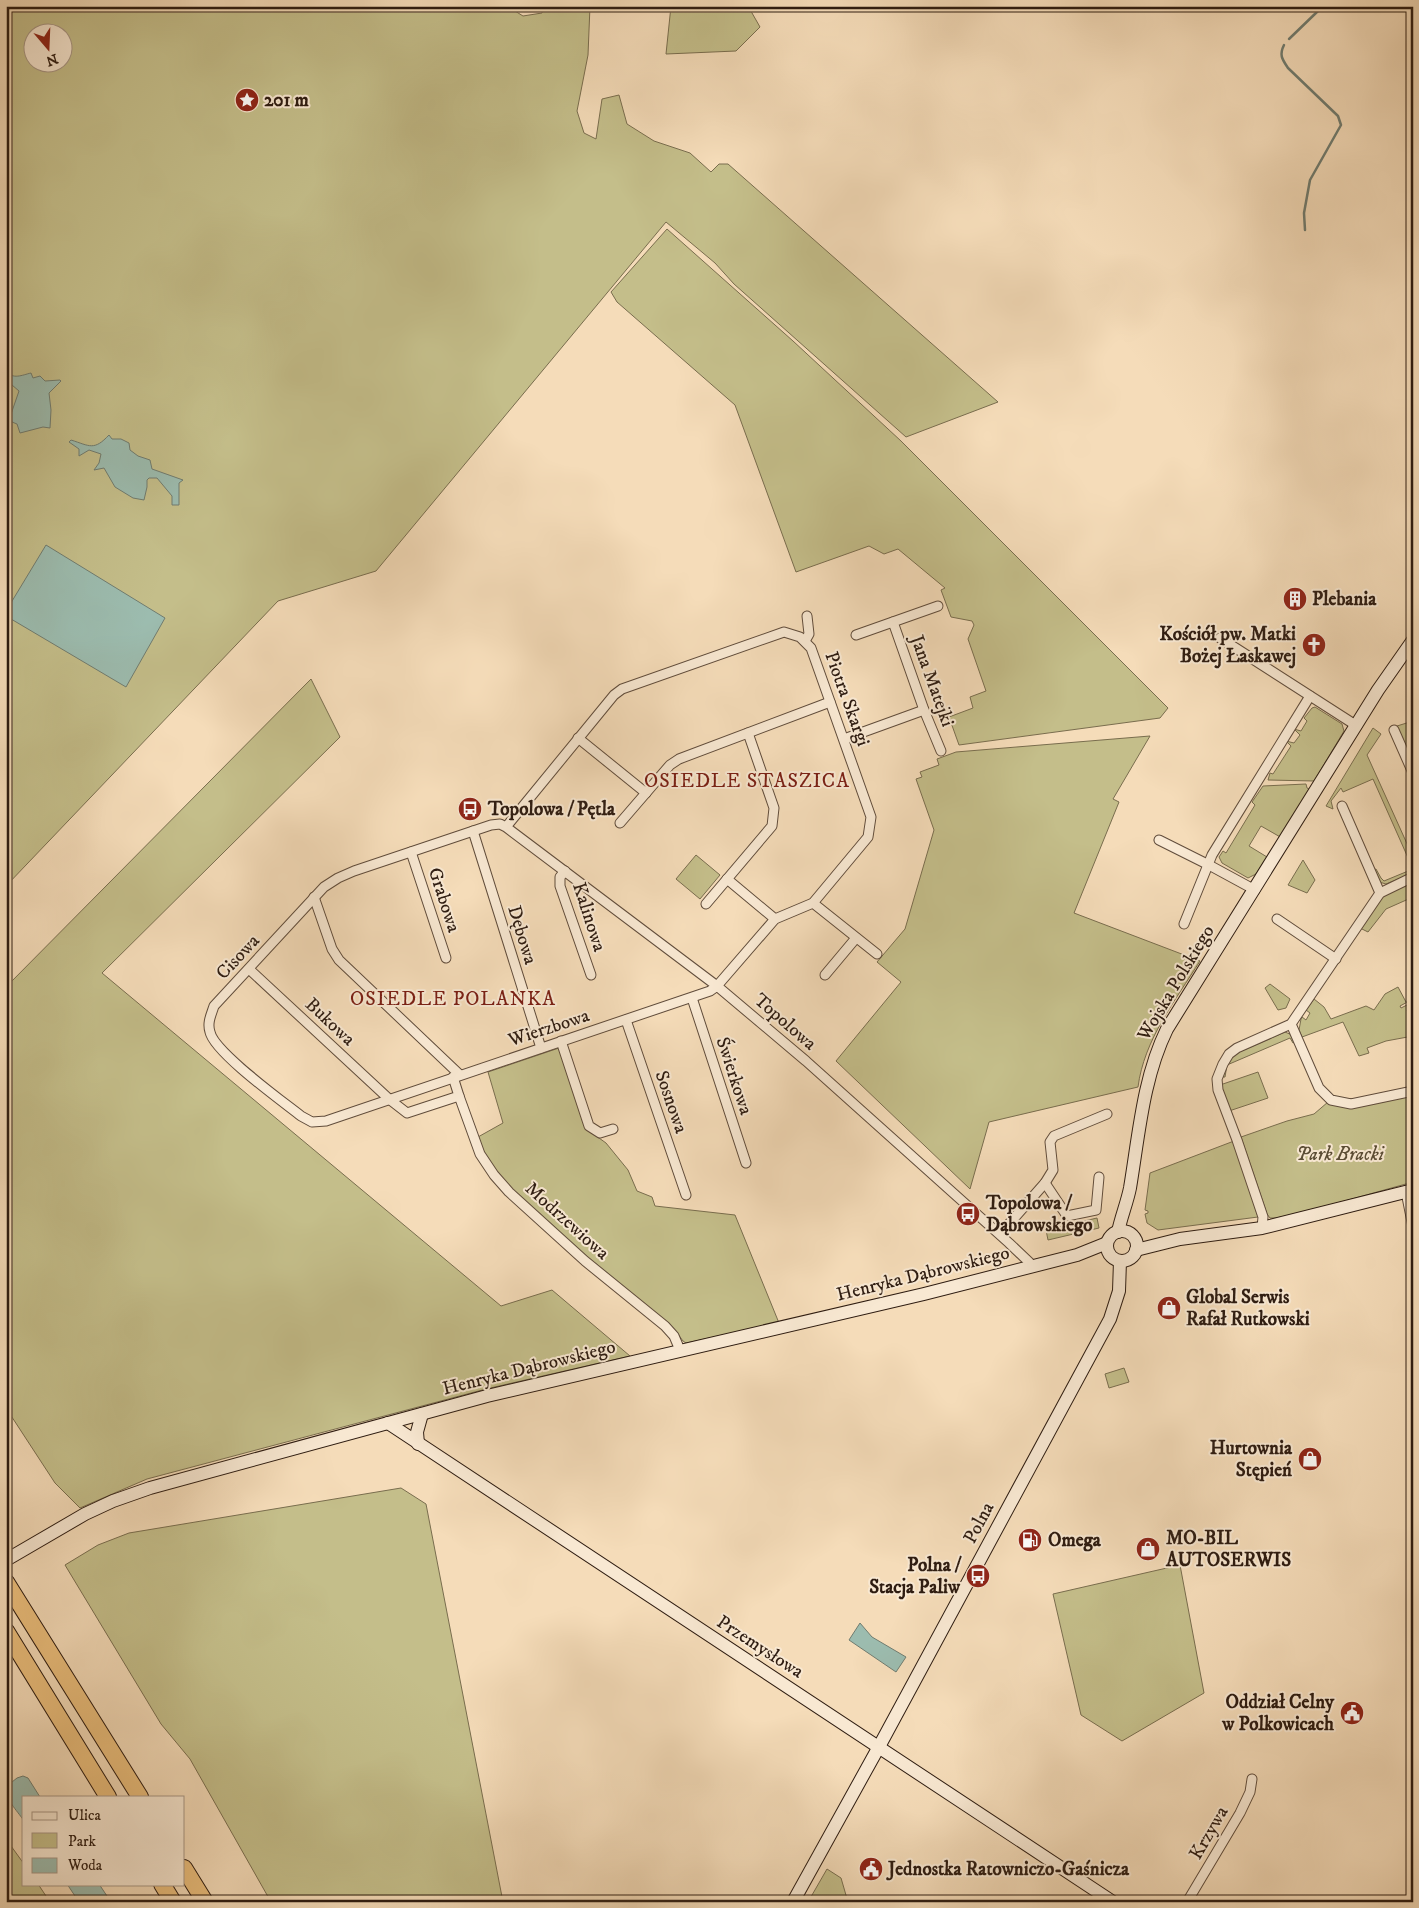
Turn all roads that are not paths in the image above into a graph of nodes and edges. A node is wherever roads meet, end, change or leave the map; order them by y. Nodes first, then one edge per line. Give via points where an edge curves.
1 (938, 606) dead end
2 (807, 616) dead end
3 (894, 622) junction
4 (856, 635) dead end
5 (1220, 638) dead end
6 (1413, 640) edge
7 (805, 641) junction
8 (1310, 696) junction
9 (830, 702) junction
10 (924, 710) junction
11 (1357, 726) junction
12 (1394, 730) dead end
13 (748, 734) junction
14 (578, 738) junction
15 (844, 739) junction
16 (941, 751) dead end
17 (1413, 773) edge
18 (646, 793) junction
19 (1342, 806) dead end
20 (620, 823) dead end
21 (503, 826) junction
22 (473, 831) junction
23 (1159, 840) dead end
24 (410, 852) junction
25 (1209, 864) junction
26 (565, 871) junction
27 (1413, 877) edge
28 (727, 879) junction
29 (1254, 890) junction
30 (1380, 893) junction
31 (314, 897) junction
32 (813, 903) junction
33 (706, 904) dead end
34 (775, 919) junction
35 (1277, 919) dead end
36 (1184, 924) dead end
37 (856, 938) junction
38 (877, 954) dead end
39 (446, 958) dead end
40 (1336, 959) junction
41 (249, 969) junction
42 (590, 975) dead end
43 (825, 975) dead end
44 (717, 986) junction
45 (692, 998) junction
46 (626, 1020) junction
47 (1291, 1024) junction
48 (561, 1041) junction
49 (541, 1048) junction
50 (456, 1076) junction
51 (1413, 1091) edge
52 (459, 1096) junction
53 (389, 1099) junction
54 (1107, 1114) dead end
55 (613, 1129) dead end
56 (746, 1163) dead end
57 (1099, 1177) dead end
58 (1045, 1183) junction
59 (1409, 1191) edge
60 (686, 1195) dead end
61 (1262, 1228) junction
62 (1413, 1228) edge
63 (1000, 1234) junction
64 (1129, 1239) junction
65 (1108, 1248) junction
66 (1120, 1261) junction
67 (1032, 1266) junction
68 (680, 1350) junction
69 (422, 1414) junction
70 (388, 1423) junction
71 (418, 1444) junction
72 (6, 1560) edge
73 (6, 1582) edge
74 (6, 1631) edge
75 (879, 1748) junction
76 (1252, 1778) dead end
77 (107, 1796) edge
78 (139, 1796) edge
79 (185, 1870) edge
80 (163, 1886) edge
81 (173, 1902) edge
82 (204, 1902) edge
83 (793, 1902) edge
84 (1113, 1902) edge
85 (1187, 1902) edge

1 - 3 street
2 - 7 street via 810,634
3 - 4 street
3 - 10 street, Jana Matejki
5 - 8 street
6 - 11 street, Wojska Polskiego
7 - 9 street, Piotra Skargi via 811,648
7 - 14 street, Piotra Skargi via 794,634 780,632 622,689
8 - 11 street
8 - 25 street, Wojska Polskiego via 1212,854
9 - 13 street
9 - 15 street, Piotra Skargi
10 - 15 street
10 - 16 street, Jana Matejki
11 - 29 street, Wojska Polskiego
12 - 17 street
13 - 18 street via 679,759
13 - 28 street via 774,808 772,826
14 - 18 street
14 - 21 street, Piotra Skargi
15 - 32 street, Piotra Skargi via 871,817 870,827 868,837
18 - 20 street
19 - 30 street
21 - 22 street, Cisowa via 495,824
21 - 26 street, Topolowa
22 - 24 street, Cisowa
22 - 49 street, Dębowa
23 - 25 street
24 - 31 street, Cisowa via 338,878
24 - 39 street, Grabowa
25 - 29 street
25 - 36 street, Wojska Polskiego
26 - 42 street, Kalinowa via 560,877 560,886
26 - 44 street, Topolowa
27 - 30 street
28 - 33 street
28 - 34 street
29 - 64 street, Wojska Polskiego via 1159,1045 1148,1080 1129,1190
30 - 40 street
31 - 41 street, Cisowa
31 - 50 street via 339,960
32 - 34 street, Piotra Skargi
32 - 37 street
34 - 44 street, Piotra Skargi
35 - 40 street
37 - 38 street
37 - 43 street
40 - 47 street
41 - 53 street, Bukowa
41 - 53 street, Cisowa via 214,1006 208,1022 210,1035 222,1052 300,1116 312,1122 326,1121
44 - 45 street, Wierzbowa
44 - 63 street, Topolowa
45 - 46 street, Wierzbowa
45 - 56 street, Świerkowa
46 - 48 street, Wierzbowa
46 - 60 street, Sosnowa
47 - 51 street via 1319,1088 1331,1100 1351,1104
47 - 61 street via 1237,1048 1223,1064 1217,1078 1218,1090 1263,1217
48 - 49 street, Wierzbowa
48 - 55 street via 589,1126 600,1133
49 - 50 street, Wierzbowa
50 - 52 street, Modrzewiowa
50 - 53 street, Wierzbowa
52 - 53 street, Bukowa via 408,1113
52 - 68 street, Modrzewiowa via 480,1154 494,1175 585,1261 665,1326
54 - 58 street via 1054,1136 1050,1142 1054,1170
57 - 58 street via 1096,1210 1067,1216
58 - 63 street
59 - 61 street
59 - 62 street
61 - 64 street via 1180,1239
63 - 67 street, Topolowa
64 - 65 street via 1111,1236
64 - 66 street via 1130,1259
65 - 66 street via 1112,1257
65 - 67 street, Henryka Dąbrowskiego
66 - 75 street, Polna via 1119,1290 1110,1319
67 - 68 street, Henryka Dąbrowskiego
68 - 69 street, Henryka Dąbrowskiego
69 - 70 street, Henryka Dąbrowskiego
69 - 71 street via 417,1432
70 - 71 street, Przemysłowa
70 - 72 street, Henryka Dąbrowskiego via 113,1501
71 - 75 street, Przemysłowa
73 - 78 highway
74 - 77 highway
75 - 83 street, Polna
75 - 84 street, Przemysłowa
76 - 85 street, Krzywa via 1250,1792 1240,1812
79 - 82 highway
80 - 81 highway

